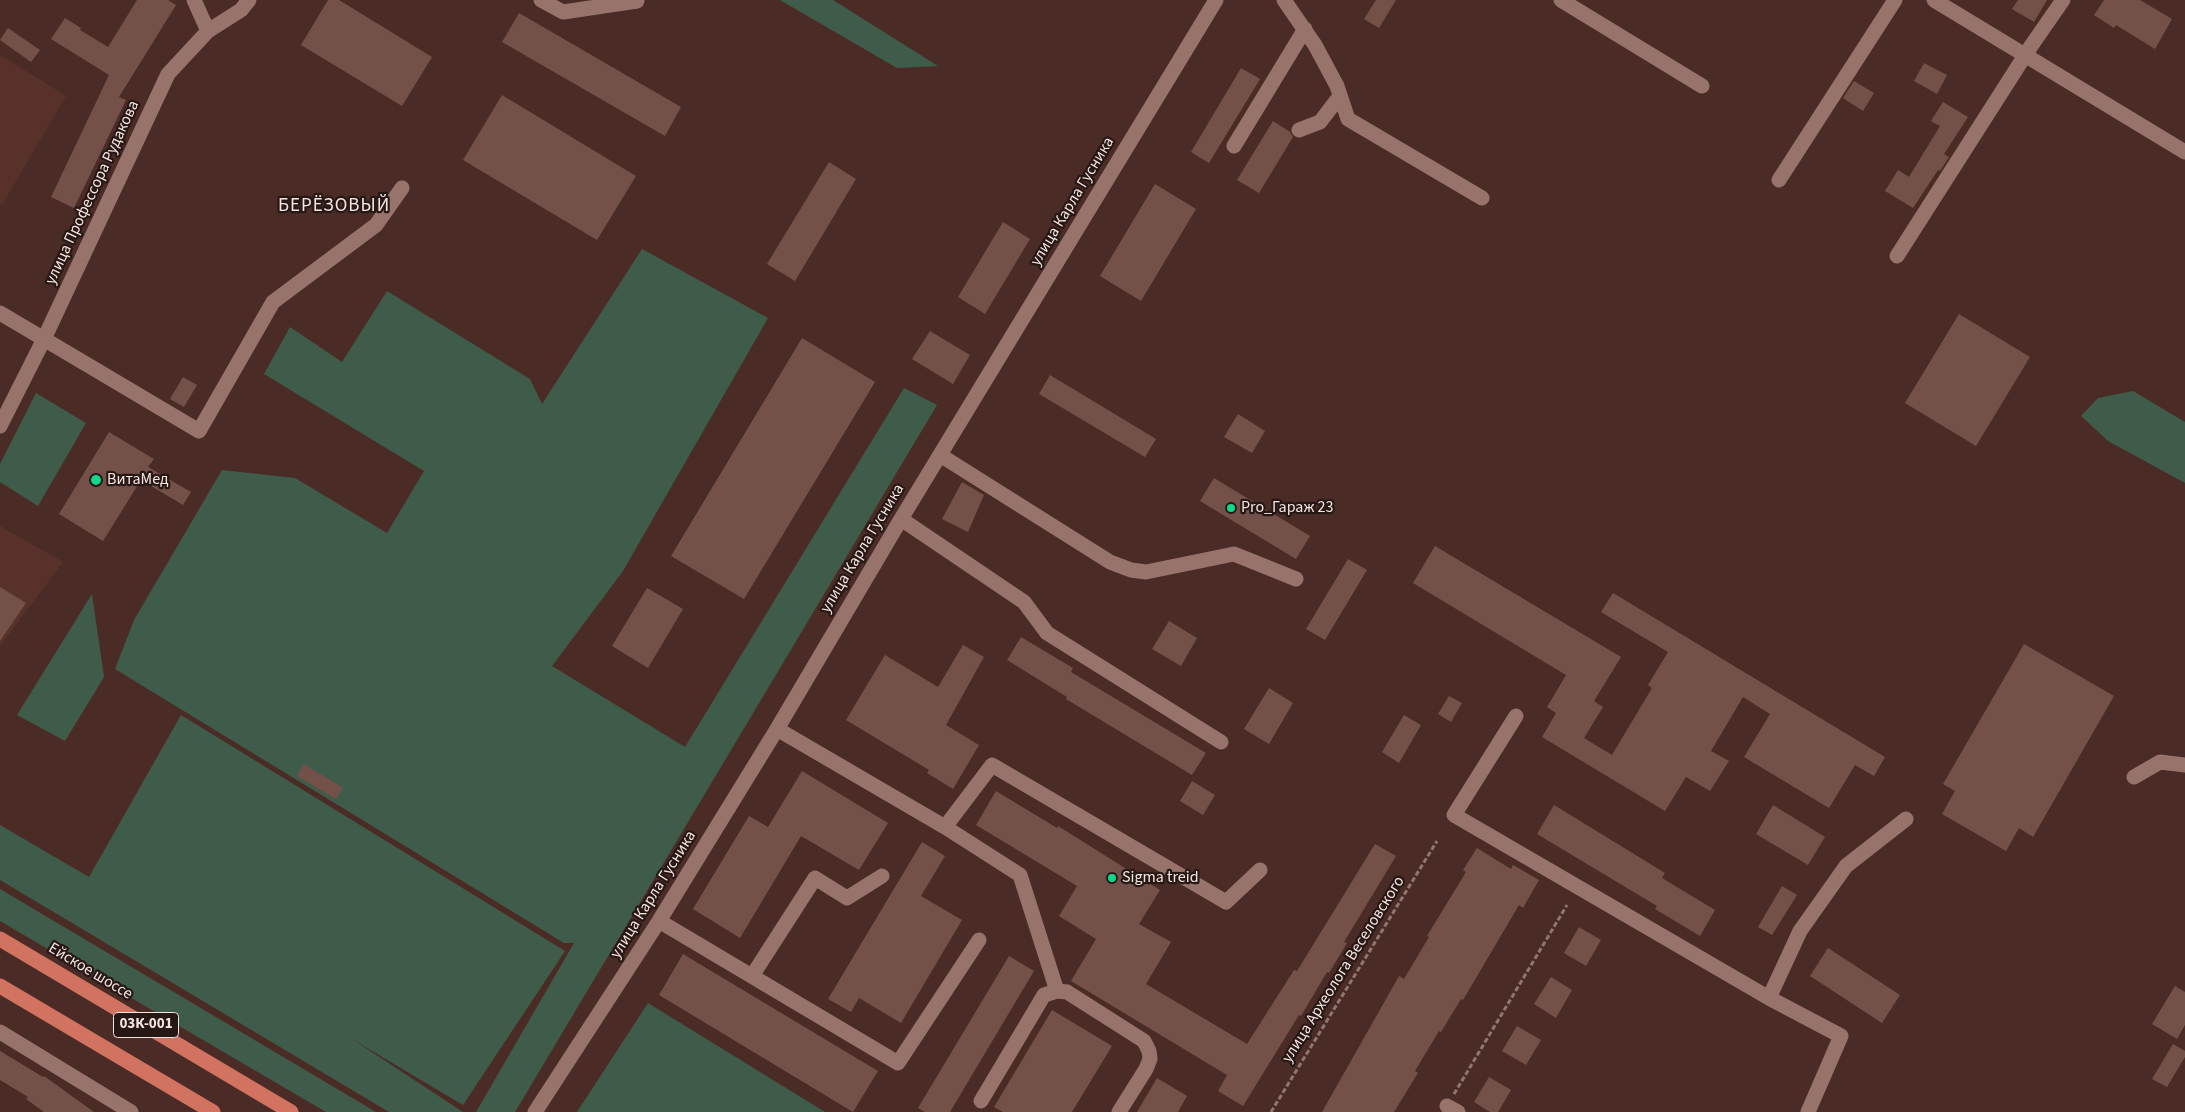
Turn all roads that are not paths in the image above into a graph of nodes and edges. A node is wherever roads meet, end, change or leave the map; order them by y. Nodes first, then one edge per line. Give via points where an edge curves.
1 (194, 0) edge
2 (249, 0) edge
3 (541, 0) edge
4 (1216, 0) edge
5 (1284, 0) edge
6 (1562, 0) edge
7 (1895, 0) edge
8 (1934, 0) edge
9 (2063, 0) edge
10 (637, 1) edge
11 (1305, 29) junction
12 (208, 31) junction
13 (2025, 55) junction
14 (1702, 86) dead end
15 (1340, 96) junction
16 (1299, 130) dead end
17 (1234, 146) dead end
18 (2185, 152) edge
19 (1779, 180) dead end
20 (402, 188) dead end
21 (1482, 198) dead end
22 (1897, 256) dead end
23 (0, 313) edge
24 (44, 339) junction
25 (0, 426) edge
26 (940, 455) junction
27 (901, 519) junction
28 (1296, 580) dead end
29 (1516, 716) dead end
30 (777, 729) junction
31 (1221, 742) dead end
32 (2185, 765) edge
33 (2134, 777) dead end
34 (1906, 819) dead end
35 (945, 827) junction
36 (1260, 870) dead end
37 (882, 876) dead end
38 (659, 921) junction
39 (0, 939) edge
40 (979, 940) dead end
41 (752, 976) junction
42 (0, 986) edge
43 (1057, 991) junction
44 (1769, 998) junction
45 (0, 1032) edge
46 (981, 1101) dead end
47 (131, 1112) edge
48 (213, 1112) edge
49 (292, 1112) edge
50 (535, 1112) edge
51 (1119, 1112) edge
52 (1808, 1112) edge

1 - 12 street
2 - 12 street, улица Профессора Рудакова via 241,10
3 - 10 street via 563,12
4 - 26 street, улица Карла Гусника
5 - 11 street
6 - 14 street
7 - 19 street
8 - 13 street
9 - 13 street
11 - 15 street via 1316,44
11 - 17 street
12 - 24 street, улица Профессора Рудакова via 168,74
13 - 18 street
13 - 22 street
15 - 16 street via 1320,122
15 - 21 street via 1348,119
20 - 24 street via 376,226 273,302 200,431
23 - 24 street
24 - 25 street, улица Профессора Рудакова
26 - 27 street, улица Карла Гусника
26 - 28 street via 1110,562 1131,570 1146,572 1234,554
27 - 30 street, улица Карла Гусника
27 - 31 street via 1024,602 1047,633
29 - 44 street via 1454,815
30 - 35 street
30 - 38 street, улица Карла Гусника
32 - 33 street via 2160,762
34 - 44 street via 1846,866 1800,930
35 - 36 street via 992,765 1226,902
35 - 43 street via 1020,875
37 - 41 street via 847,898 815,878
38 - 41 street
38 - 50 street, улица Карла Гусника
39 - 49 main road, Ейское шоссе / 03К-001
40 - 41 street via 898,1063
42 - 48 main road, 03К-001
43 - 46 street via 1044,995
43 - 51 street via 1067,992 1144,1041 1150,1059
44 - 52 street via 1840,1036
45 - 47 street

